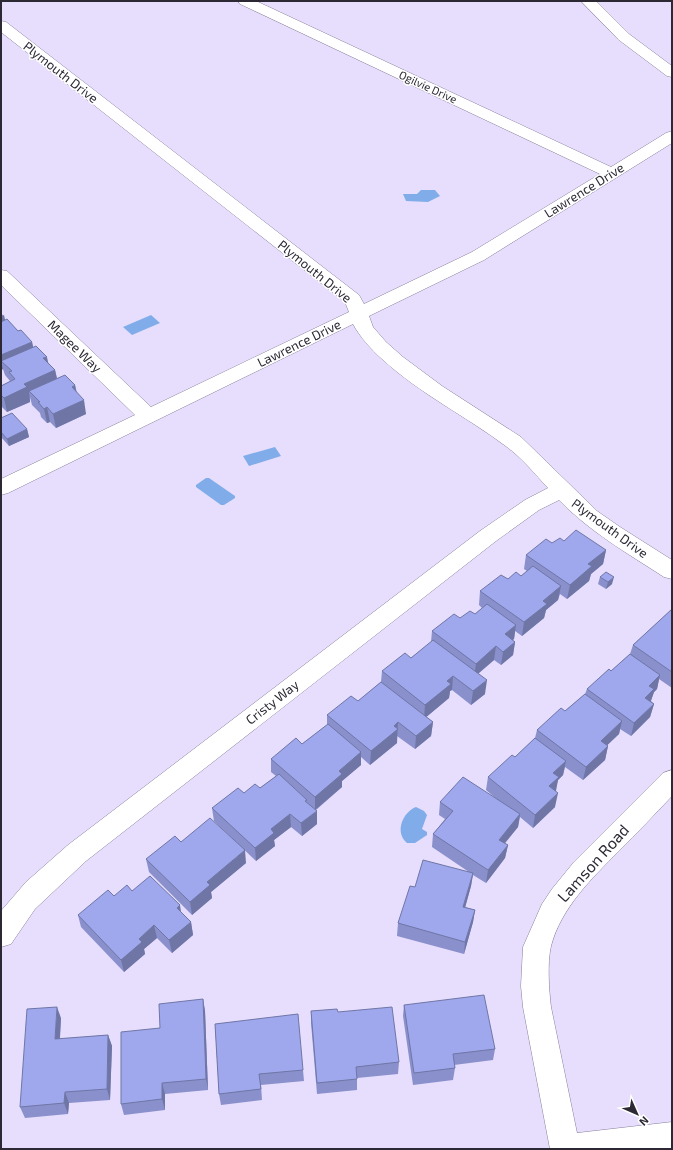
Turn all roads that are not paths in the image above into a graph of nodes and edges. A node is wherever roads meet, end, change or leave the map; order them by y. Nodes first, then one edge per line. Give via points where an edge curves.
1 (245, 1) edge
2 (588, 1) edge
3 (1, 25) edge
4 (672, 73) edge
5 (672, 136) edge
6 (611, 173) junction
7 (1, 274) edge
8 (359, 314) junction
9 (149, 417) junction
10 (1, 488) edge
11 (561, 490) junction
12 (672, 571) edge
13 (672, 780) edge
14 (1, 935) edge
15 (672, 1137) edge
16 (566, 1149) edge

1 - 6 street, Ogilvie Drive
2 - 4 street via 624,37
3 - 8 street, Plymouth Drive via 353,299
5 - 6 street, Lawrence Drive
6 - 8 street, Lawrence Drive via 478,256
7 - 9 street, Magee Way
8 - 9 street, Lawrence Drive
8 - 11 street, Plymouth Drive via 366,330 396,360 426,384 514,442
9 - 10 street, Lawrence Drive
11 - 12 street, Plymouth Drive via 598,523
11 - 14 street, Cristy Way via 532,505 488,536 77,853 24,902
13 - 16 street, Lamson Road via 571,883 551,913 537,947 537,1007
15 - 16 street

